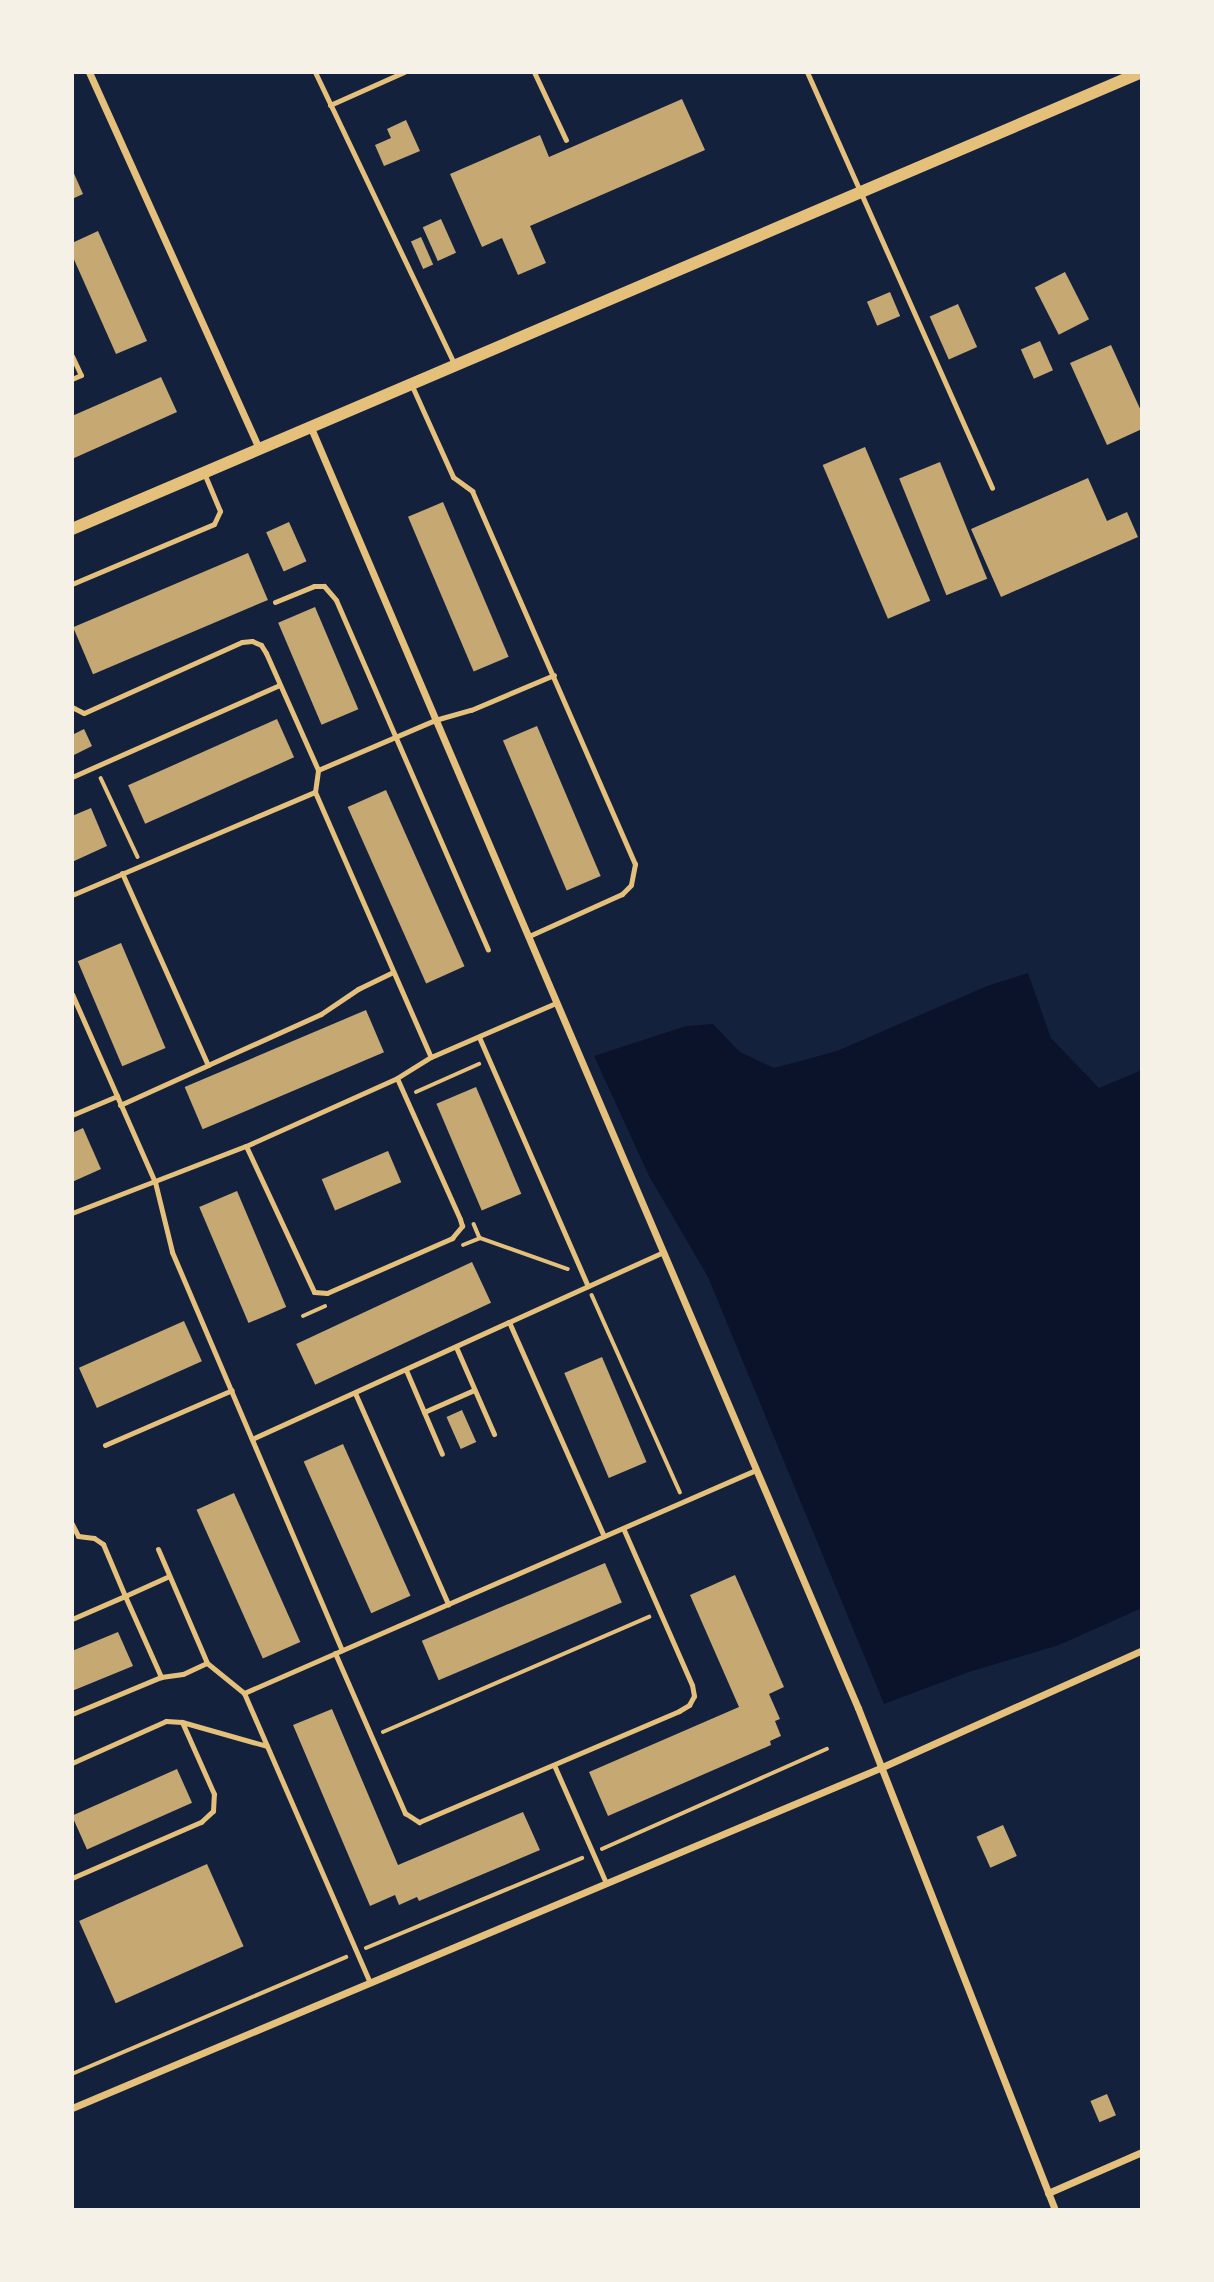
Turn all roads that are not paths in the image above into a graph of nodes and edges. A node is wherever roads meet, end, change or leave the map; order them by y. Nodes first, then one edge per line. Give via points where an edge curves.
1 (89, 72) edge
2 (315, 72) edge
3 (404, 72) edge
4 (534, 72) edge
5 (807, 72) edge
6 (1142, 72) edge
7 (330, 105) junction
8 (566, 139) dead end
9 (862, 193) junction
10 (72, 356) edge
11 (455, 367) junction
12 (72, 379) edge
13 (412, 386) junction
14 (311, 428) junction
15 (259, 449) junction
16 (204, 473) junction
17 (992, 488) dead end
18 (72, 529) edge
19 (72, 584) edge
20 (275, 602) dead end
21 (554, 675) junction
22 (279, 685) junction
23 (72, 708) edge
24 (435, 720) junction
25 (395, 736) junction
26 (318, 770) junction
27 (72, 777) edge
28 (315, 792) junction
29 (122, 873) junction
30 (72, 895) edge
31 (529, 936) junction
32 (488, 949) dead end
33 (393, 972) junction
34 (72, 994) edge
35 (556, 1003) junction
36 (479, 1037) junction
37 (431, 1057) junction
38 (208, 1065) junction
39 (397, 1078) junction
40 (117, 1096) junction
41 (120, 1104) junction
42 (72, 1115) edge
43 (246, 1146) junction
44 (155, 1182) junction
45 (72, 1213) edge
46 (663, 1252) junction
47 (588, 1286) junction
48 (509, 1322) junction
49 (456, 1347) junction
50 (405, 1370) junction
51 (232, 1390) junction
52 (474, 1390) junction
53 (355, 1393) junction
54 (424, 1412) junction
55 (494, 1434) dead end
56 (253, 1439) junction
57 (105, 1445) dead end
58 (442, 1454) dead end
59 (755, 1470) junction
60 (72, 1524) edge
61 (623, 1528) junction
62 (604, 1536) junction
63 (158, 1549) dead end
64 (169, 1576) junction
65 (125, 1596) junction
66 (448, 1604) junction
67 (72, 1619) edge
68 (342, 1650) junction
69 (1142, 1650) edge
70 (335, 1653) junction
71 (207, 1663) junction
72 (161, 1676) junction
73 (244, 1693) junction
74 (72, 1714) edge
75 (182, 1722) junction
76 (267, 1746) junction
77 (72, 1763) edge
78 (554, 1765) junction
79 (880, 1768) junction
80 (72, 1878) edge
81 (606, 1883) junction
82 (370, 1983) junction
83 (72, 2108) edge
84 (1142, 2152) edge
85 (1048, 2193) junction
86 (1055, 2210) edge

1 - 15 street
2 - 7 lane
3 - 7 lane
4 - 8 lane
5 - 9 lane
6 - 9 street
7 - 11 lane
9 - 11 street
9 - 17 lane
10 - 12 lane via 80,375
11 - 13 street
13 - 14 street
13 - 21 lane via 453,477 472,491
14 - 15 street
14 - 24 street
15 - 16 street
16 - 18 street
16 - 19 lane via 220,510 214,524
20 - 25 lane via 314,586 330,591
21 - 24 lane
21 - 31 lane via 635,864 634,875 622,894
22 - 23 lane via 261,645 242,642 84,713
22 - 26 lane
22 - 27 lane
24 - 25 lane
24 - 31 street
25 - 26 lane
25 - 32 lane
26 - 28 lane
28 - 29 lane
28 - 33 lane
29 - 30 lane
29 - 38 lane
31 - 35 street
33 - 37 lane
33 - 38 lane via 321,1014
34 - 40 lane
35 - 36 lane
35 - 46 street
36 - 37 lane
36 - 47 lane
37 - 39 lane
38 - 41 lane
39 - 43 lane
39 - 43 lane via 460,1219 462,1226 452,1238 327,1293 314,1292
40 - 41 lane
40 - 42 lane
41 - 44 lane
43 - 44 lane
44 - 45 lane
44 - 51 lane via 172,1252
46 - 47 lane
46 - 59 street
47 - 48 lane
48 - 49 lane
48 - 62 lane
49 - 50 lane
49 - 52 lane
50 - 53 lane
50 - 54 lane
51 - 56 lane
51 - 57 lane
52 - 54 lane
52 - 55 lane
53 - 56 lane
53 - 66 lane
54 - 58 lane
56 - 68 lane
59 - 61 lane
59 - 79 street
60 - 65 lane via 78,1536 103,1544
61 - 62 lane
61 - 78 lane via 694,1696 689,1705
62 - 66 lane
63 - 64 lane
64 - 65 lane
64 - 71 lane
65 - 67 lane
65 - 72 lane
66 - 68 lane
68 - 70 lane
69 - 79 street
70 - 73 lane
70 - 78 lane via 405,1813 419,1822
71 - 72 lane via 183,1674
71 - 73 lane
72 - 74 lane
73 - 76 lane
75 - 76 lane
75 - 77 lane via 166,1721
75 - 80 lane via 214,1794 213,1811 201,1822
76 - 82 lane
78 - 81 lane
79 - 81 street
79 - 85 street
81 - 82 street
82 - 83 street
84 - 85 street
85 - 86 street

